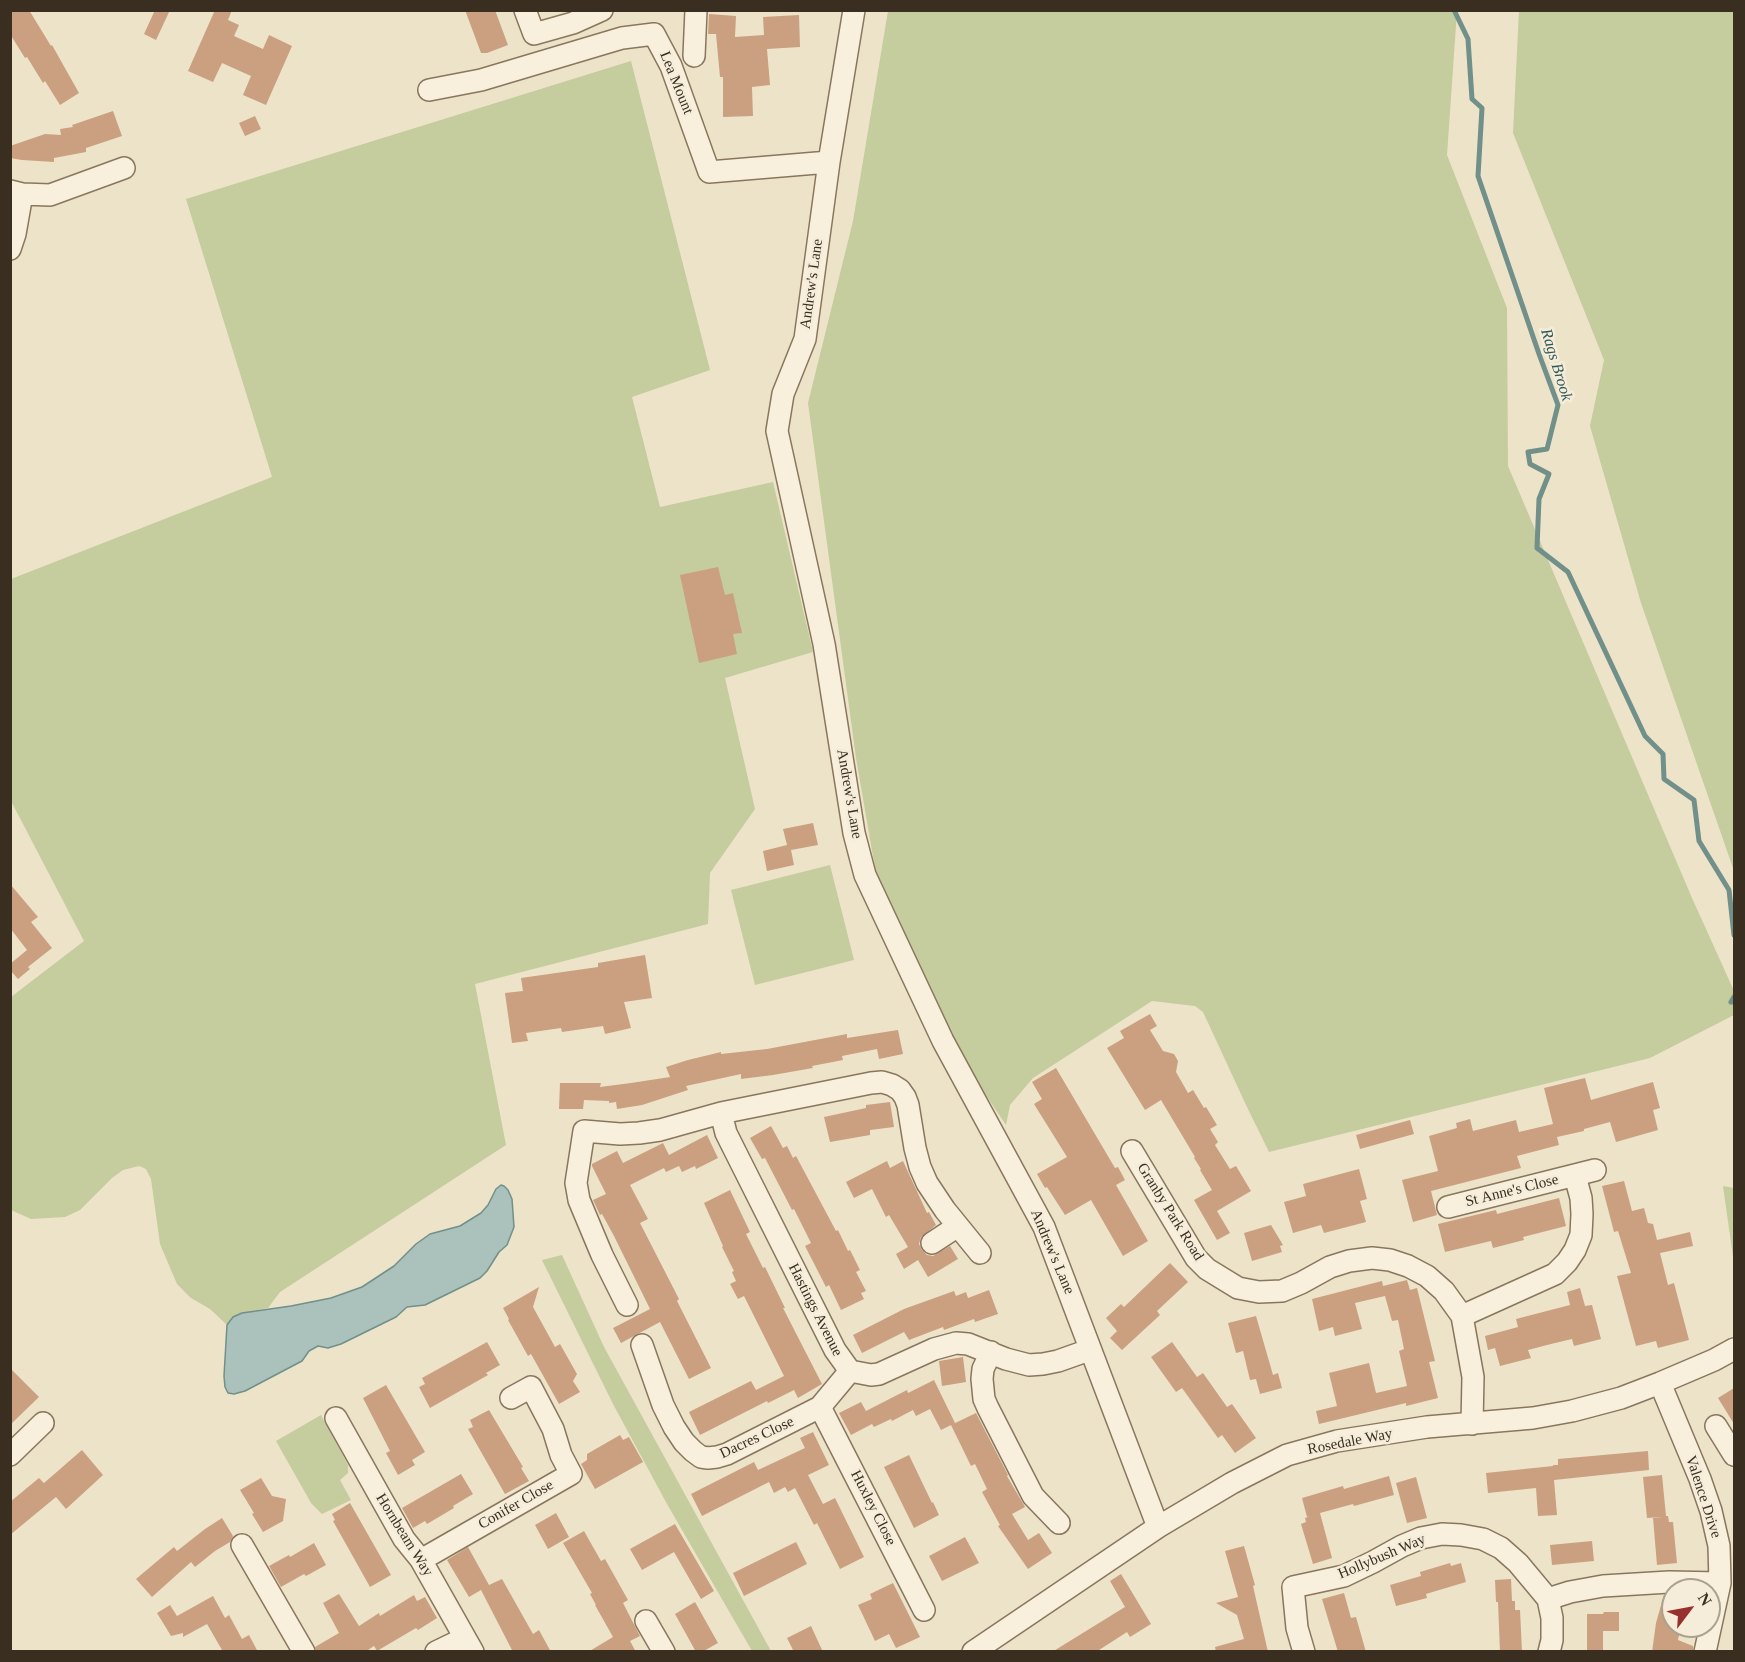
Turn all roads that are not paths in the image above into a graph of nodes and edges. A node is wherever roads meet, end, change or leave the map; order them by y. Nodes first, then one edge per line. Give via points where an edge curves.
1 (525, 10) edge
2 (602, 10) edge
3 (696, 10) edge
4 (854, 10) edge
5 (694, 56) dead end
6 (429, 90) dead end
7 (829, 162) junction
8 (124, 168) dead end
9 (16, 192) edge
10 (10, 249) edge
11 (721, 1113) junction
12 (1132, 1151) dead end
13 (1448, 1207) dead end
14 (958, 1226) junction
15 (932, 1243) dead end
16 (980, 1253) dead end
17 (627, 1305) dead end
18 (1462, 1316) junction
19 (642, 1345) dead end
20 (1734, 1349) edge
21 (1089, 1350) junction
22 (991, 1352) junction
23 (850, 1371) junction
24 (1660, 1383) junction
25 (511, 1398) dead end
26 (820, 1407) junction
27 (336, 1418) dead end
28 (43, 1424) dead end
29 (1472, 1424) junction
30 (1716, 1426) dead end
31 (10, 1455) edge
32 (1734, 1455) edge
33 (1059, 1523) dead end
34 (1158, 1527) junction
35 (242, 1545) dead end
36 (421, 1560) junction
37 (1720, 1578) edge
38 (1661, 1582) edge
39 (1548, 1599) junction
40 (924, 1610) dead end
41 (646, 1620) dead end
42 (469, 1645) edge
43 (304, 1652) edge
44 (436, 1652) edge
45 (664, 1652) edge
46 (973, 1652) edge
47 (1304, 1652) edge
48 (1549, 1652) edge

1 - 2 street via 534,34
3 - 5 street
4 - 7 street, Andrew's Lane
6 - 7 street, Lea Mount via 481,80 622,38 654,34 671,66 709,172
7 - 21 street, Andrew's Lane via 805,339 783,394 777,431 824,644 854,832 865,875 943,1041 1044,1227
8 - 9 street via 50,195
9 - 10 street via 15,234
11 - 14 street via 871,1083 892,1085 905,1096 915,1148 927,1183
11 - 17 street via 639,1133 584,1131 576,1183 579,1200
11 - 23 street, Hastings Avenue via 736,1154 835,1350
12 - 18 street, Granby Park Road via 1196,1258 1238,1288 1281,1291 1349,1261 1390,1260 1426,1276 1444,1291
13 - 18 street, St Anne's Close via 1585,1173 1581,1235 1567,1262 1555,1274
14 - 15 street
14 - 16 street
18 - 29 street, Granby Park Road via 1473,1377
19 - 26 street, Dacres Close via 674,1427 701,1457 727,1454
20 - 24 street, Rosedale Way
21 - 22 street, Hastings Avenue via 1036,1365
21 - 34 street, Andrew's Lane
22 - 23 street, Hastings Avenue via 956,1343 879,1374
22 - 33 street via 983,1370 984,1398 1033,1496
23 - 26 street, Dacres Close
24 - 29 street, Rosedale Way via 1572,1411
24 - 37 street, Valence Drive via 1711,1511 1719,1545
25 - 36 street, Conifer Close via 531,1388 553,1429 570,1474
26 - 40 street, Huxley Close
27 - 36 street, Hornbeam Way via 404,1539
28 - 31 street
29 - 34 street, Rosedale Way via 1337,1441 1287,1455
30 - 32 street
34 - 46 street, Rosedale Way
35 - 43 street
36 - 42 street, Hornbeam Way
38 - 39 street via 1603,1586
39 - 47 street, Hollybush Way via 1518,1563 1483,1539 1442,1534 1421,1538 1344,1576 1293,1587
39 - 48 street via 1552,1618
41 - 45 street
42 - 44 street

